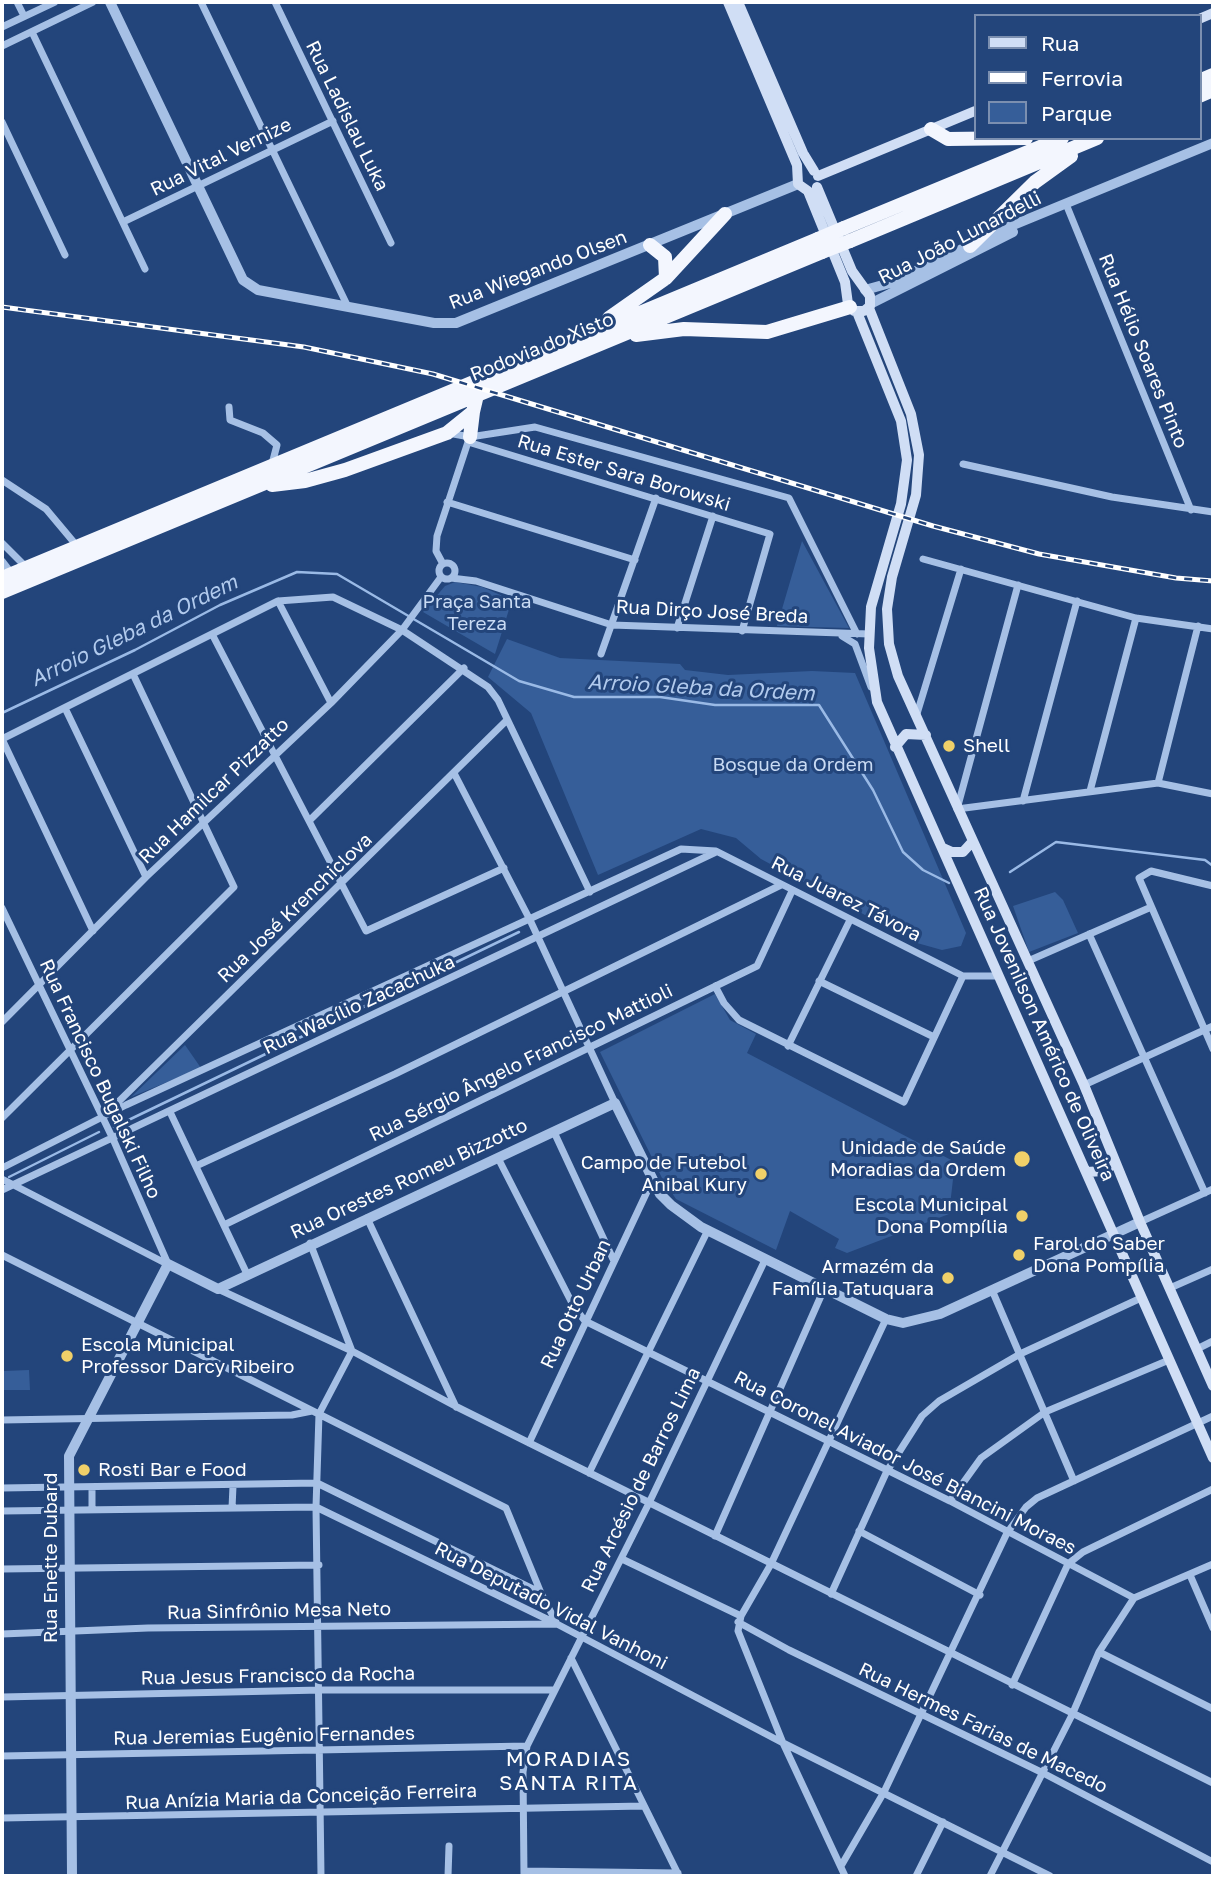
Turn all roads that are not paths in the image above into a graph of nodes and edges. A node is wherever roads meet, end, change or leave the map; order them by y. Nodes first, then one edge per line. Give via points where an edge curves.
1 (18, 2) edge
2 (55, 2) edge
3 (93, 2) edge
4 (110, 2) edge
5 (201, 2) edge
6 (275, 2) edge
7 (728, 2) edge
8 (738, 2) edge
9 (24, 16) junction
10 (2, 27) edge
11 (32, 32) junction
12 (2, 46) edge
13 (974, 111) edge
14 (332, 121) junction
15 (2, 122) edge
16 (932, 129) junction
17 (974, 139) edge
18 (1058, 140) edge
19 (1093, 140) edge
20 (1095, 140) edge
21 (1213, 143) edge
22 (272, 150) junction
23 (798, 179) junction
24 (814, 181) junction
25 (198, 186) junction
26 (1066, 204) junction
27 (725, 214) junction
28 (123, 222) junction
29 (847, 234) junction
30 (391, 243) dead end
31 (650, 245) junction
32 (820, 246) junction
33 (972, 249) junction
34 (65, 255) dead end
35 (145, 269) dead end
36 (666, 278) junction
37 (865, 290) junction
38 (859, 305) junction
39 (348, 307) junction
40 (614, 338) junction
41 (574, 340) junction
42 (477, 395) junction
43 (229, 407) dead end
44 (472, 412) junction
45 (447, 433) junction
46 (469, 440) junction
47 (963, 464) dead end
48 (271, 466) junction
49 (2, 480) edge
50 (253, 488) junction
51 (656, 498) junction
52 (447, 502) junction
53 (1191, 510) junction
54 (1213, 512) edge
55 (713, 516) junction
56 (2, 543) edge
57 (78, 546) junction
58 (923, 559) dead end
59 (635, 560) junction
60 (2, 561) edge
61 (443, 564) junction
62 (453, 565) junction
63 (26, 567) junction
64 (961, 569) junction
65 (7, 576) edge
66 (441, 577) junction
67 (451, 578) junction
68 (476, 581) junction
69 (1018, 585) junction
70 (2, 592) edge
71 (278, 601) junction
72 (1077, 601) junction
73 (1136, 618) junction
74 (612, 625) junction
75 (1198, 626) junction
76 (403, 628) junction
77 (677, 628) junction
78 (1213, 629) edge
79 (741, 631) junction
80 (835, 633) junction
81 (212, 634) junction
82 (857, 634) junction
83 (869, 634) junction
84 (601, 654) dead end
85 (464, 668) junction
86 (133, 674) junction
87 (877, 702) junction
88 (331, 703) junction
89 (65, 708) junction
90 (916, 717) junction
91 (508, 720) junction
92 (926, 735) junction
93 (2, 739) edge
94 (895, 747) junction
95 (276, 753) junction
96 (454, 774) junction
97 (1158, 783) junction
98 (1090, 791) junction
99 (1213, 794) edge
100 (1023, 801) junction
101 (957, 809) junction
102 (310, 820) junction
103 (203, 823) junction
104 (973, 841) junction
105 (943, 848) junction
106 (681, 849) joint
107 (716, 851) junction
108 (504, 868) junction
109 (146, 877) junction
110 (342, 885) junction
111 (781, 885) junction
112 (1213, 886) edge
113 (792, 891) junction
114 (590, 892) junction
115 (2, 908) edge
116 (1149, 908) junction
117 (530, 920) junction
118 (850, 920) junction
119 (93, 931) junction
120 (1089, 933) junction
121 (538, 938) junction
122 (1028, 961) junction
123 (963, 976) junction
124 (997, 976) junction
125 (819, 981) junction
126 (38, 984) junction
127 (715, 986) junction
128 (561, 990) junction
129 (2, 1022) edge
130 (1213, 1026) edge
131 (1205, 1030) junction
132 (934, 1037) junction
133 (788, 1046) junction
134 (588, 1048) junction
135 (1213, 1049) edge
136 (70, 1052) junction
137 (1144, 1058) junction
138 (1084, 1085) junction
139 (615, 1103) junction
140 (170, 1112) junction
141 (103, 1117) junction
142 (2, 1118) edge
143 (554, 1132) junction
144 (114, 1139) junction
145 (498, 1158) junction
146 (1115, 1162) junction
147 (196, 1166) junction
148 (2, 1168) edge
149 (1086, 1172) junction
150 (2, 1179) edge
151 (653, 1179) junction
152 (13, 1184) junction
153 (1213, 1189) edge
154 (2, 1190) edge
155 (1205, 1193) junction
156 (367, 1217) junction
157 (1140, 1222) junction
158 (224, 1226) junction
159 (708, 1230) junction
160 (1112, 1234) junction
161 (310, 1243) junction
162 (2, 1255) edge
163 (614, 1259) junction
164 (765, 1260) junction
165 (168, 1264) junction
166 (1213, 1269) edge
167 (247, 1274) junction
168 (218, 1289) junction
169 (824, 1289) junction
170 (1170, 1289) junction
171 (992, 1290) junction
172 (1141, 1298) junction
173 (886, 1319) junction
174 (585, 1321) junction
175 (135, 1323) junction
176 (1213, 1341) edge
177 (1196, 1349) junction
178 (352, 1351) junction
179 (647, 1351) junction
180 (1020, 1354) junction
181 (1169, 1360) junction
182 (706, 1379) junction
183 (1213, 1386) edge
184 (457, 1407) junction
185 (767, 1412) junction
186 (1045, 1412) junction
187 (316, 1413) junction
188 (1213, 1416) edge
189 (85, 1419) junction
190 (2, 1420) edge
191 (1197, 1423) junction
192 (826, 1442) junction
193 (529, 1443) junction
194 (1213, 1458) edge
195 (887, 1471) junction
196 (589, 1473) junction
197 (1074, 1481) junction
198 (317, 1483) junction
199 (233, 1486) junction
200 (92, 1487) junction
201 (2, 1488) edge
202 (67, 1488) junction
203 (1213, 1489) edge
204 (950, 1501) junction
205 (649, 1503) junction
206 (316, 1507) junction
207 (232, 1508) junction
208 (67, 1509) junction
209 (92, 1509) junction
210 (2, 1511) edge
211 (859, 1531) junction
212 (1007, 1533) junction
213 (715, 1536) junction
214 (622, 1559) junction
215 (771, 1564) junction
216 (1068, 1564) junction
217 (1213, 1564) edge
218 (319, 1565) junction
219 (68, 1567) junction
220 (2, 1569) edge
221 (1190, 1575) junction
222 (541, 1593) junction
223 (831, 1594) junction
224 (980, 1595) junction
225 (1134, 1598) junction
226 (547, 1604) junction
227 (537, 1615) junction
228 (740, 1619) junction
229 (557, 1623) junction
230 (320, 1627) junction
231 (1213, 1628) edge
232 (68, 1633) junction
233 (2, 1634) edge
234 (583, 1636) junction
235 (1099, 1652) junction
236 (951, 1654) junction
237 (571, 1658) junction
238 (1012, 1685) junction
239 (321, 1690) junction
240 (554, 1690) junction
241 (68, 1696) junction
242 (2, 1697) edge
243 (1213, 1709) edge
244 (1072, 1715) junction
245 (923, 1716) junction
246 (783, 1743) junction
247 (527, 1746) junction
248 (319, 1752) junction
249 (2, 1756) edge
250 (69, 1756) junction
251 (1043, 1773) junction
252 (1213, 1783) edge
253 (884, 1792) junction
254 (644, 1806) junction
255 (524, 1807) junction
256 (319, 1814) junction
257 (2, 1818) edge
258 (70, 1819) junction
259 (943, 1822) junction
260 (449, 1846) dead end
261 (1002, 1852) junction
262 (1213, 1862) edge
263 (841, 1866) junction
264 (524, 1873) edge
265 (679, 1874) edge
266 (72, 1876) edge
267 (321, 1876) edge
268 (449, 1876) edge
269 (845, 1876) edge
270 (916, 1876) edge
271 (990, 1876) edge
272 (1050, 1876) edge

1 - 9 street
2 - 9 street
3 - 11 street
4 - 25 street
5 - 22 street
6 - 14 street, Rua Ladislau Luka
7 - 23 main road via 797,165
8 - 24 main road
9 - 10 street
11 - 12 street
11 - 28 street
13 - 16 main road
14 - 22 street, Rua Vital Vernize
14 - 30 street, Rua Ladislau Luka
15 - 34 street
16 - 17 highway via 948,139
16 - 24 main road
18 - 29 highway, Rodovia do Xisto
19 - 29 highway, Rodovia do Xisto
20 - 33 highway via 1042,176
21 - 26 street, Rua João Lunardelli
22 - 25 street, Rua Vital Vernize
22 - 39 street
23 - 24 main road
23 - 24 main road via 807,169
23 - 27 street, Rua Wiegando Olsen
24 - 37 main road via 852,271
24 - 38 main road
25 - 28 street, Rua Vital Vernize
25 - 39 street, Rua Wiegando Olsen via 243,280 258,290
26 - 33 street, Rua João Lunardelli
26 - 53 street, Rua Hélio Soares Pinto
27 - 31 street, Rua Wiegando Olsen
27 - 36 highway
28 - 35 street
29 - 32 highway, Rodovia do Xisto, bridge
31 - 36 highway via 665,257
31 - 39 street, Rua Wiegando Olsen via 456,323
32 - 40 highway, Rodovia do Xisto
32 - 41 highway, Rodovia do Xisto
33 - 37 street, Rua João Lunardelli
33 - 38 street, Rua João Lunardelli
36 - 41 highway
37 - 38 main road via 870,296
37 - 38 main road via 857,289
38 - 40 highway via 766,332 684,330
38 - 83 main road via 901,421 907,460 901,504 874,592
38 - 90 main road, Rua Jovenilson Américo de Oliveira via 911,414 919,454 916,495 887,609 898,676
40 - 42 highway, Rodovia do Xisto
41 - 48 highway, Rodovia do Xisto
42 - 44 highway
42 - 50 highway, Rodovia do Xisto
43 - 48 street via 230,420 263,433 277,445
44 - 45 highway
44 - 46 highway
45 - 46 street
45 - 50 highway via 345,470
46 - 51 street, Rua Ester Sara Borowski
46 - 52 street
46 - 82 street via 535,427 789,498
47 - 53 street
48 - 57 highway, Rodovia do Xisto
49 - 57 street via 46,509
50 - 70 highway, Rodovia do Xisto
51 - 55 street, Rua Ester Sara Borowski
51 - 59 street
52 - 59 street
52 - 61 street via 436,544
53 - 54 street
55 - 77 street
55 - 79 street, Rua Ester Sara Borowski via 770,534
56 - 63 street
57 - 63 highway, Rodovia do Xisto
58 - 64 street
59 - 74 street
60 - 65 street
61 - 62 street
61 - 66 street
62 - 67 street
62 - 68 street, Rua Dirço José Breda
63 - 65 highway, Rodovia do Xisto
64 - 69 street
64 - 90 street
66 - 67 street
66 - 76 street, Rua Hamilcar Pizzatto
67 - 68 street, Rua Dirço José Breda
68 - 74 street, Rua Dirço José Breda
69 - 72 street
69 - 101 street
71 - 76 street via 333,597
71 - 81 street
71 - 88 street
72 - 73 street
72 - 100 street
73 - 75 street
73 - 98 street
74 - 77 street, Rua Dirço José Breda
74 - 84 street
75 - 78 street
75 - 97 street
76 - 85 street
76 - 88 street, Rua Hamilcar Pizzatto
77 - 79 street, Rua Dirço José Breda
79 - 80 street, Rua Dirço José Breda
80 - 82 street, Rua Dirço José Breda
80 - 87 street, Rua Jovenilson Américo de Oliveira via 855,644
81 - 86 street
81 - 95 street
82 - 83 street, Rua Dirço José Breda
83 - 87 main road
85 - 91 street via 488,687
85 - 102 street
86 - 89 street
86 - 103 street
87 - 94 main road, Rua Jovenilson Américo de Oliveira
88 - 95 street, Rua Hamilcar Pizzatto
89 - 93 street
89 - 109 street
90 - 92 main road, Rua Jovenilson Américo de Oliveira
91 - 96 street, Rua José Krenchiclova
91 - 114 street
92 - 94 main road via 906,734
92 - 101 main road, Rua Jovenilson Américo de Oliveira
93 - 119 street
94 - 105 main road, Rua Jovenilson Américo de Oliveira
95 - 102 street
95 - 103 street, Rua Hamilcar Pizzatto
96 - 108 street
96 - 110 street, Rua José Krenchiclova
97 - 98 street
97 - 99 street
98 - 100 street
100 - 101 street
101 - 104 main road, Rua Jovenilson Américo de Oliveira
102 - 110 street
103 - 109 street, Rua Hamilcar Pizzatto
103 - 136 street via 234,887
104 - 105 main road via 963,852
104 - 122 main road, Rua Jovenilson Américo de Oliveira
105 - 124 main road, Rua Jovenilson Américo de Oliveira
106 - 107 street, Rua Juarez Távora
106 - 114 street, Rua Wacílio Zacachuka
107 - 111 street, Rua Juarez Távora
107 - 121 street, Rua Wacílio Zacachuka
108 - 110 street via 366,931
108 - 117 street
109 - 119 street, Rua Hamilcar Pizzatto
110 - 141 street, Rua José Krenchiclova
111 - 113 street, Rua Juarez Távora
111 - 128 street
112 - 116 street via 1151,871 1142,874 1139,884
113 - 118 street, Rua Juarez Távora
113 - 127 street, Rua Sérgio Ângelo Francisco Mattioli via 757,966
114 - 117 street, Rua Wacílio Zacachuka
115 - 126 street, Rua Francisco Bugalski Filho
116 - 120 street
116 - 131 street
117 - 121 street
117 - 141 street, Rua Wacílio Zacachuka
118 - 123 street, Rua Juarez Távora
118 - 125 street
119 - 126 street, Rua Hamilcar Pizzatto
120 - 122 street
120 - 137 street
121 - 128 street
121 - 140 street, Rua Wacílio Zacachuka
122 - 138 main road, Rua Jovenilson Américo de Oliveira
123 - 124 street, Rua Juarez Távora
123 - 132 street
124 - 149 main road, Rua Jovenilson Américo de Oliveira
125 - 132 street
125 - 133 street
126 - 129 street, Rua Hamilcar Pizzatto
126 - 136 street, Rua Francisco Bugalski Filho
127 - 133 street via 739,1020
127 - 134 street, Rua Sérgio Ângelo Francisco Mattioli
128 - 134 street
128 - 147 street via 395,1074
130 - 131 street
131 - 135 street
131 - 137 street
132 - 133 street via 904,1102
134 - 139 street
134 - 158 street, Rua Sérgio Ângelo Francisco Mattioli
136 - 141 street, Rua Francisco Bugalski Filho
136 - 142 street
137 - 138 street
137 - 155 street
138 - 146 main road, Rua Jovenilson Américo de Oliveira
139 - 143 street, Rua Orestes Romeu Bizzotto
139 - 151 street
140 - 144 street, Rua Wacílio Zacachuka
140 - 147 street
141 - 144 street, Rua Francisco Bugalski Filho
141 - 148 street, Rua Wacílio Zacachuka
143 - 145 street, Rua Orestes Romeu Bizzotto
143 - 163 street
144 - 152 street, Rua Wacílio Zacachuka
144 - 165 street, Rua Francisco Bugalski Filho
145 - 156 street, Rua Orestes Romeu Bizzotto
145 - 174 street
146 - 149 main road via 1105,1171
146 - 157 main road, Rua Jovenilson Américo de Oliveira
147 - 158 street
149 - 160 main road, Rua Jovenilson Américo de Oliveira
150 - 152 street
151 - 159 street via 671,1205
151 - 163 street, Rua Otto Urban
152 - 154 street, Rua Wacílio Zacachuka
152 - 165 street
153 - 155 street
155 - 157 street
156 - 161 street, Rua Orestes Romeu Bizzotto
156 - 184 street
157 - 160 street
157 - 170 main road, Rua Jovenilson Américo de Oliveira
158 - 167 street
159 - 164 street
159 - 179 street
160 - 171 street
160 - 172 main road, Rua Jovenilson Américo de Oliveira
161 - 167 street, Rua Orestes Romeu Bizzotto
161 - 178 street
162 - 175 street
163 - 174 street, Rua Otto Urban
164 - 169 street
164 - 182 street, Rua Arcésio de Barros Lima
165 - 168 street
165 - 175 street, Rua Enette Dubard
166 - 170 street
167 - 168 street, Rua Orestes Romeu Bizzotto
168 - 178 street
169 - 173 street
169 - 185 street
170 - 177 main road, Rua Jovenilson Américo de Oliveira
171 - 173 street via 940,1314 903,1322
171 - 180 street
172 - 180 street
172 - 181 main road, Rua Jovenilson Américo de Oliveira
173 - 192 street
174 - 179 street, Rua Coronel Aviador José Biancini Moraes
174 - 193 street, Rua Otto Urban
175 - 187 street
175 - 189 street, Rua Enette Dubard
176 - 177 street
177 - 183 main road, Rua Jovenilson Américo de Oliveira
178 - 184 street
178 - 187 street
179 - 182 street, Rua Coronel Aviador José Biancini Moraes
179 - 196 street
180 - 186 street
180 - 195 street via 939,1401 922,1416
181 - 186 street
181 - 191 main road, Rua Jovenilson Américo de Oliveira
182 - 185 street, Rua Coronel Aviador José Biancini Moraes
182 - 205 street, Rua Arcésio de Barros Lima
184 - 193 street
185 - 192 street, Rua Coronel Aviador José Biancini Moraes
185 - 213 street
186 - 197 street
186 - 204 street via 981,1458
187 - 189 street
187 - 198 street
187 - 222 street via 506,1508
188 - 191 street
189 - 190 street
189 - 202 street, Rua Enette Dubard via 69,1456
191 - 194 main road, Rua Jovenilson Américo de Oliveira
191 - 197 street
192 - 195 street, Rua Coronel Aviador José Biancini Moraes
192 - 215 street
193 - 196 street
195 - 204 street, Rua Coronel Aviador José Biancini Moraes
195 - 211 street
196 - 205 street
197 - 212 street via 1037,1498
198 - 199 street, Rua Deputado Vidal Vanhoni
198 - 206 street
198 - 222 street, Rua Deputado Vidal Vanhoni
199 - 200 street, Rua Deputado Vidal Vanhoni
199 - 207 street
200 - 202 street, Rua Deputado Vidal Vanhoni
200 - 209 street
201 - 202 street, Rua Deputado Vidal Vanhoni
202 - 208 street, Rua Enette Dubard
203 - 216 street via 1083,1552
204 - 212 street, Rua Coronel Aviador José Biancini Moraes
205 - 213 street
205 - 214 street, Rua Arcésio de Barros Lima
206 - 207 street, Rua Deputado Vidal Vanhoni
206 - 218 street
206 - 227 street, Rua Deputado Vidal Vanhoni
207 - 209 street, Rua Deputado Vidal Vanhoni
208 - 209 street, Rua Deputado Vidal Vanhoni
208 - 210 street, Rua Deputado Vidal Vanhoni
208 - 219 street, Rua Enette Dubard
211 - 223 street
211 - 224 street
212 - 216 street, Rua Coronel Aviador José Biancini Moraes
212 - 224 street
213 - 215 street
214 - 228 street, Rua Hermes Farias de Macedo
214 - 234 street, Rua Arcésio de Barros Lima
215 - 223 street
215 - 228 street
216 - 225 street, Rua Coronel Aviador José Biancini Moraes
216 - 238 street
217 - 221 street
218 - 219 street
218 - 230 street
219 - 220 street
219 - 232 street, Rua Enette Dubard
221 - 225 street
221 - 231 street
222 - 226 street
223 - 236 street
224 - 236 street
225 - 235 street
226 - 227 street
226 - 229 street
227 - 229 street, Rua Deputado Vidal Vanhoni
228 - 245 street, Rua Hermes Farias de Macedo
228 - 246 street via 741,1644
229 - 230 street, Rua Sinfrônio Mesa Neto
229 - 234 street, Rua Deputado Vidal Vanhoni
230 - 232 street, Rua Sinfrônio Mesa Neto
230 - 239 street
232 - 233 street, Rua Sinfrônio Mesa Neto
232 - 241 street, Rua Enette Dubard
234 - 237 street, Rua Arcésio de Barros Lima
234 - 246 street, Rua Deputado Vidal Vanhoni
235 - 243 street
235 - 244 street
236 - 238 street
236 - 245 street
237 - 240 street, Rua Arcésio de Barros Lima
237 - 254 street
238 - 244 street
239 - 240 street, Rua Jesus Francisco da Rocha
239 - 241 street, Rua Jesus Francisco da Rocha
239 - 248 street
240 - 247 street, Rua Arcésio de Barros Lima
241 - 242 street, Rua Jesus Francisco da Rocha
241 - 250 street, Rua Enette Dubard
244 - 251 street
244 - 252 street
245 - 251 street, Rua Hermes Farias de Macedo
245 - 253 street
246 - 253 street, Rua Deputado Vidal Vanhoni
246 - 263 street
247 - 248 street, Rua Jeremias Eugênio Fernandes
247 - 255 street, Rua Arcésio de Barros Lima
248 - 250 street, Rua Jeremias Eugênio Fernandes
248 - 256 street
249 - 250 street, Rua Jeremias Eugênio Fernandes
250 - 258 street, Rua Enette Dubard
251 - 261 street
251 - 262 street, Rua Hermes Farias de Macedo
253 - 259 street, Rua Deputado Vidal Vanhoni
253 - 263 street
254 - 255 street, Rua Anízia Maria da Conceição Ferreira
254 - 265 street
255 - 256 street, Rua Anízia Maria da Conceição Ferreira
255 - 264 street, Rua Arcésio de Barros Lima
256 - 258 street, Rua Anízia Maria da Conceição Ferreira
256 - 267 street
257 - 258 street, Rua Anízia Maria da Conceição Ferreira
258 - 266 street, Rua Enette Dubard
259 - 261 street, Rua Deputado Vidal Vanhoni
259 - 270 street
260 - 268 street
261 - 271 street
261 - 272 street, Rua Deputado Vidal Vanhoni
263 - 269 street
264 - 265 street

